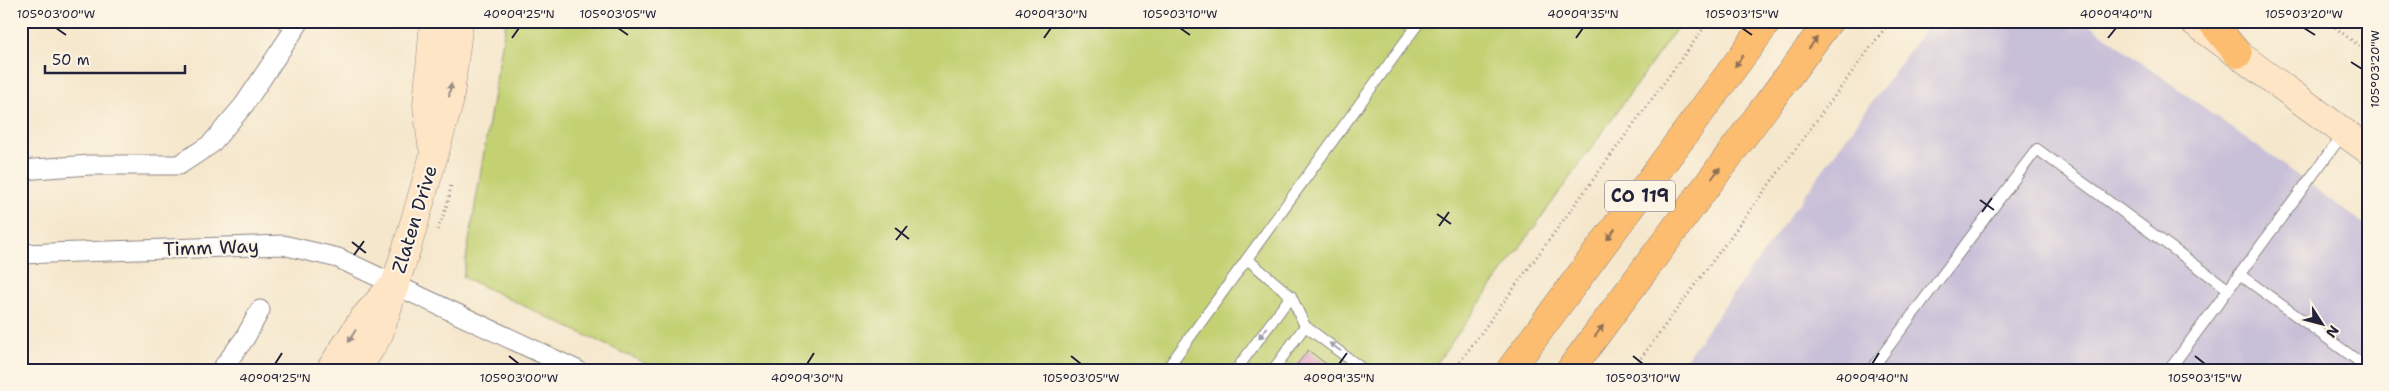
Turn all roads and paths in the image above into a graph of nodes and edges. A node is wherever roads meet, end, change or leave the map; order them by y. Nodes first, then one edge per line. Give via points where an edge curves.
1 (439, 21) edge
2 (1420, 21) edge
3 (1709, 21) edge
4 (1768, 21) edge
5 (1829, 21) edge
6 (1890, 21) edge
7 (2193, 21) edge
8 (2211, 21) edge
9 (2327, 21) edge
10 (291, 24) edge
11 (2368, 53) edge
12 (2238, 54) junction
13 (2344, 133) junction
14 (2368, 150) edge
15 (21, 170) edge
16 (21, 254) edge
17 (1247, 259) junction
18 (2239, 274) junction
19 (394, 284) junction
20 (2228, 289) junction
21 (1291, 296) junction
22 (260, 310) dead end
23 (1305, 326) junction
24 (2368, 368) edge
25 (221, 370) edge
26 (330, 370) edge
27 (357, 370) edge
28 (577, 370) edge
29 (1166, 370) edge
30 (1236, 370) edge
31 (1273, 370) edge
32 (1364, 370) edge
33 (1454, 370) edge
34 (1510, 370) edge
35 (1570, 370) edge
36 (1632, 370) edge
37 (1871, 370) edge
38 (2169, 370) edge

1 - 19 street, Zlaten Drive via 427,105 433,154
2 - 17 lane
3 - 33 path
4 -> 34 highway, CO 119
35 -> 5 highway, CO 119
6 - 36 path
7 - 12 street
8 - 12 highway
9 - 11 path
10 - 15 street via 244,105 211,144 179,165 90,165
12 - 13 street
13 - 14 street
13 - 18 lane
16 - 19 street, Timm Way via 283,245 338,258
17 - 21 lane
17 - 29 lane
18 - 20 lane
18 - 24 lane
19 -> 26 street, Zlaten Drive via 363,319
19 - 27 street, Zlaten Drive via 379,334
19 - 28 street, Timm Way
20 - 37 lane via 2037,149
20 - 38 lane
21 - 23 lane
21 -> 30 lane
22 - 25 street via 245,338
23 - 31 lane
32 -> 23 lane

